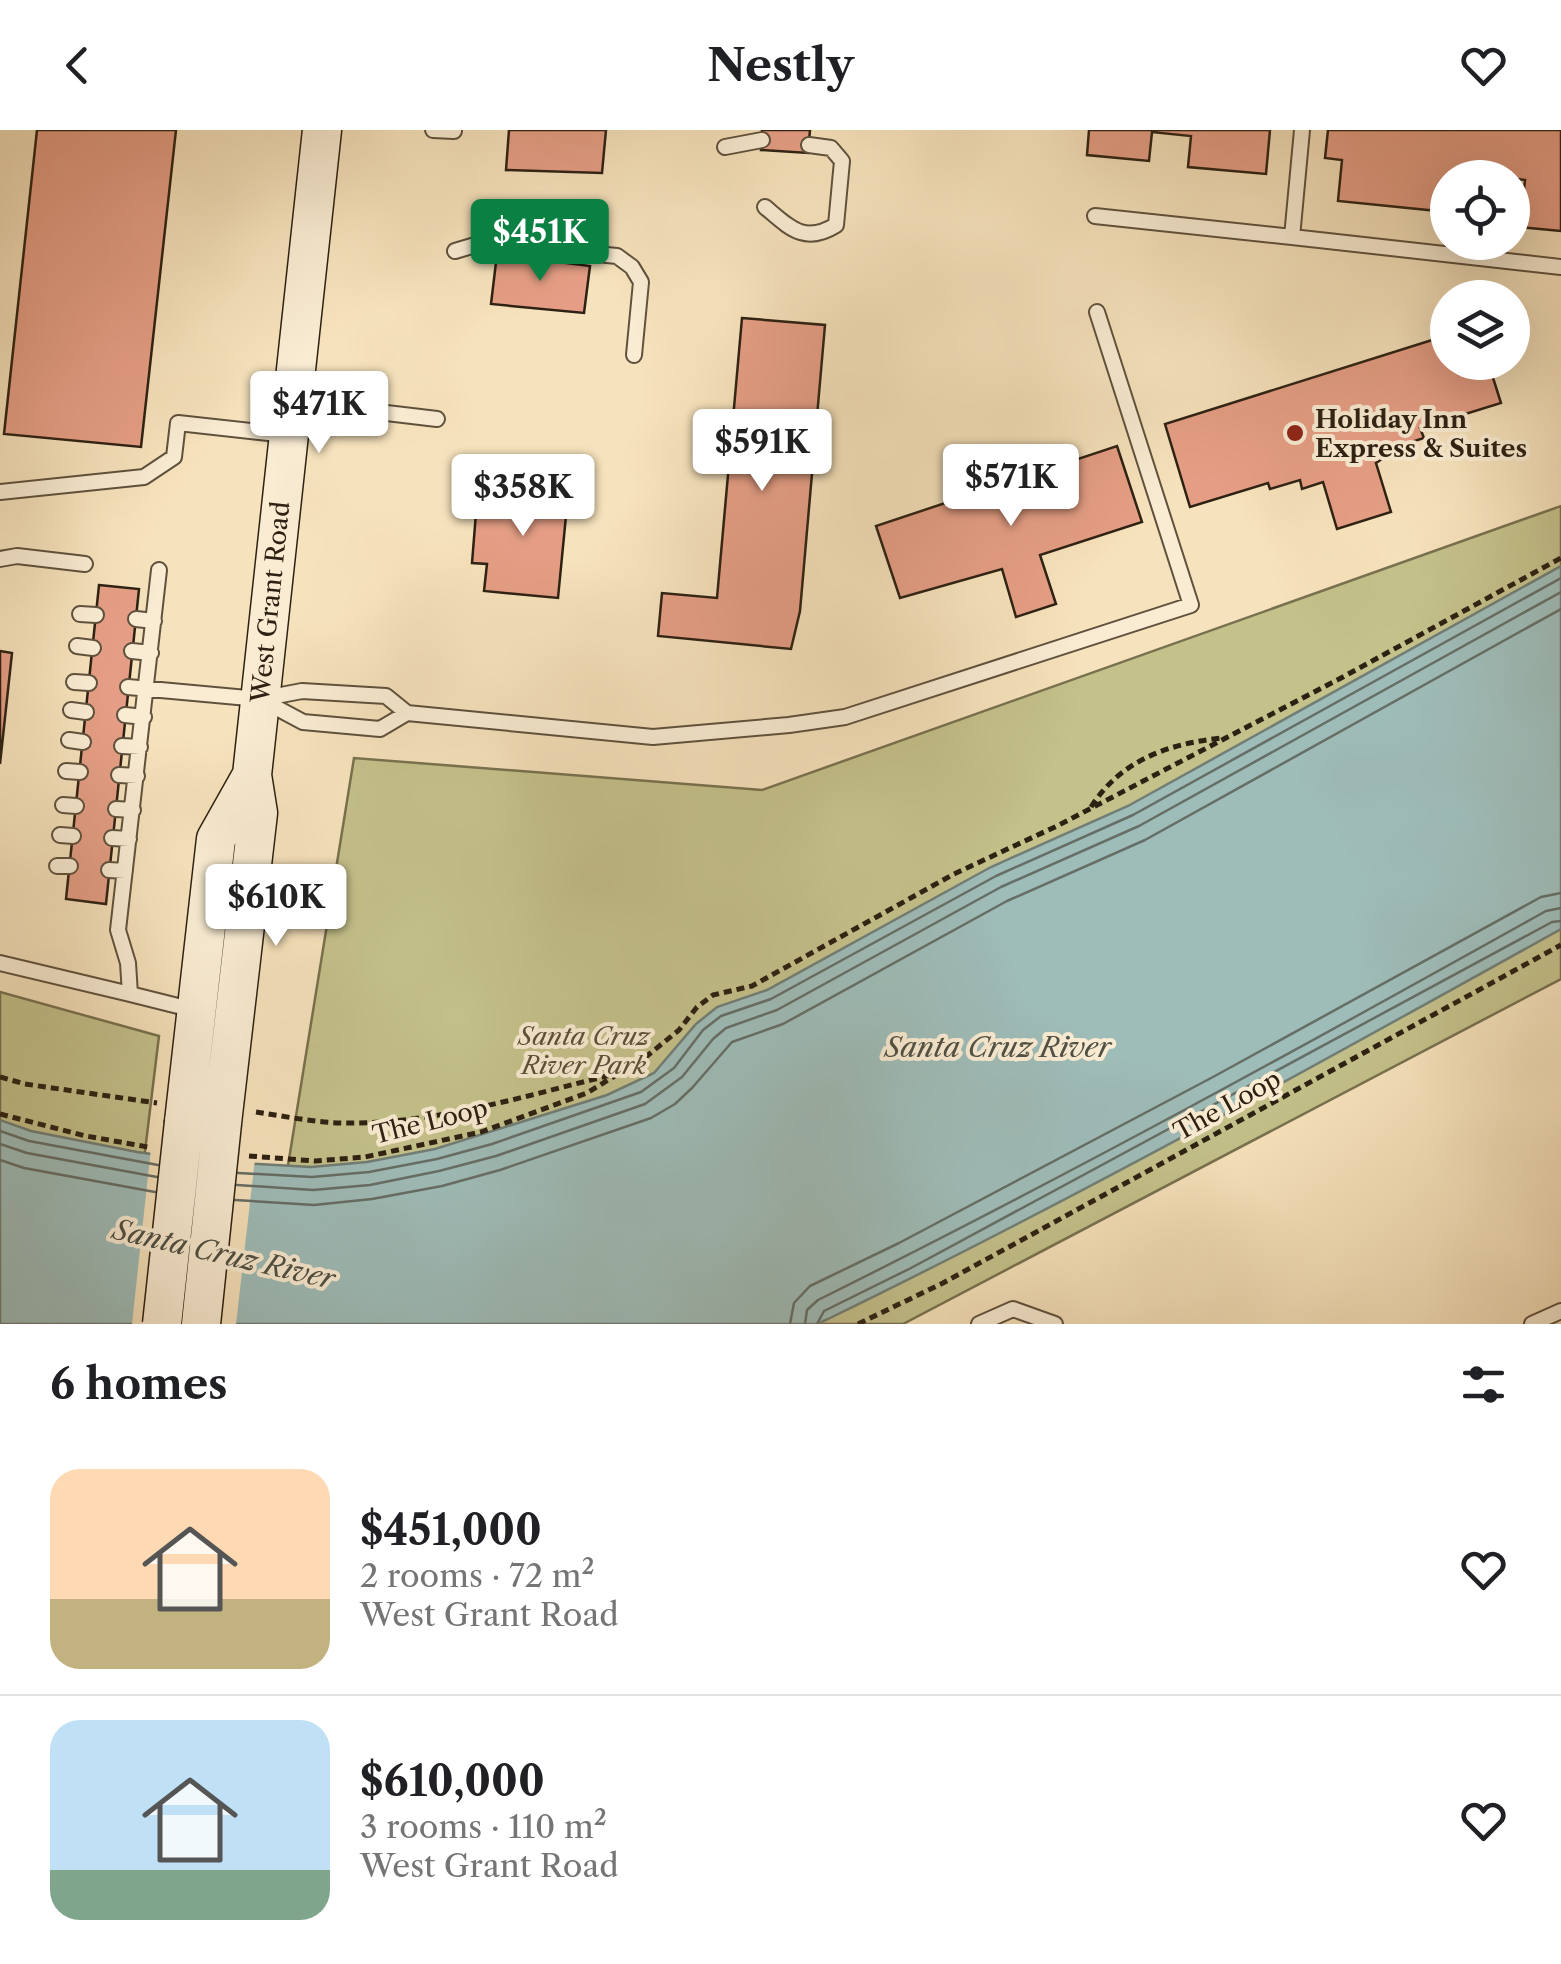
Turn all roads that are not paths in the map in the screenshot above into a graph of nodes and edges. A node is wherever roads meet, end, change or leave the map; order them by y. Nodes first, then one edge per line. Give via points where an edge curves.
1 (322, 130) edge
2 (433, 130) edge
3 (1302, 130) edge
4 (454, 132) edge
5 (762, 140) dead end
6 (808, 145) dead end
7 (724, 147) dead end
8 (766, 206) dead end
9 (1095, 216) dead end
10 (1292, 237) junction
11 (455, 251) dead end
12 (1561, 267) edge
13 (1097, 312) dead end
14 (634, 355) dead end
15 (289, 418) junction
16 (437, 419) dead end
17 (0, 492) edge
18 (0, 559) edge
19 (85, 564) dead end
20 (159, 570) dead end
21 (136, 619) dead end
22 (154, 621) junction
23 (132, 651) dead end
24 (151, 653) junction
25 (128, 687) dead end
26 (147, 690) junction
27 (260, 699) junction
28 (407, 713) junction
29 (125, 715) dead end
30 (144, 716) junction
31 (122, 746) dead end
32 (140, 747) junction
33 (119, 774) dead end
34 (137, 776) junction
35 (252, 776) junction
36 (116, 809) dead end
37 (133, 810) junction
38 (112, 838) dead end
39 (129, 839) junction
40 (109, 870) dead end
41 (125, 871) junction
42 (0, 963) edge
43 (130, 994) junction
44 (198, 1010) junction
45 (1561, 1311) edge
46 (162, 1324) edge
47 (201, 1324) edge
48 (979, 1324) edge
49 (1055, 1324) edge
50 (1532, 1324) edge

1 - 15 main road, West Grant Road
2 - 4 lane
3 - 10 lane
5 - 7 lane
6 - 8 lane via 831,148 842,160 836,225 821,234 794,232
9 - 10 lane
10 - 12 lane
11 - 14 lane via 482,243 617,256 641,282
13 - 28 lane via 1191,605 845,716 789,725 653,737
15 - 16 lane
15 - 17 lane via 178,423 174,457 144,477
15 - 27 main road, West Grant Road
18 - 19 lane
20 - 22 lane
21 - 22 lane
22 - 24 lane
23 - 24 lane
24 - 26 lane
25 - 26 lane
26 - 27 lane
26 - 30 lane
27 - 28 lane via 302,691 386,696
27 - 28 lane via 302,722 380,729
27 - 35 main road, West Grant Road
29 - 30 lane
30 - 32 lane
31 - 32 lane
32 - 34 lane
33 - 34 lane
34 - 37 lane
35 - 44 main road, West Grant Road via 216,839
35 - 47 main road, West Grant Road, bridge via 258,813 237,1117
36 - 37 lane
37 - 39 lane
38 - 39 lane
39 - 41 lane
40 - 41 lane
41 - 43 lane via 118,930
42 - 43 lane
43 - 44 lane
44 - 46 main road, West Grant Road, bridge via 172,1113
45 - 50 lane
48 - 49 lane via 1013,1308

